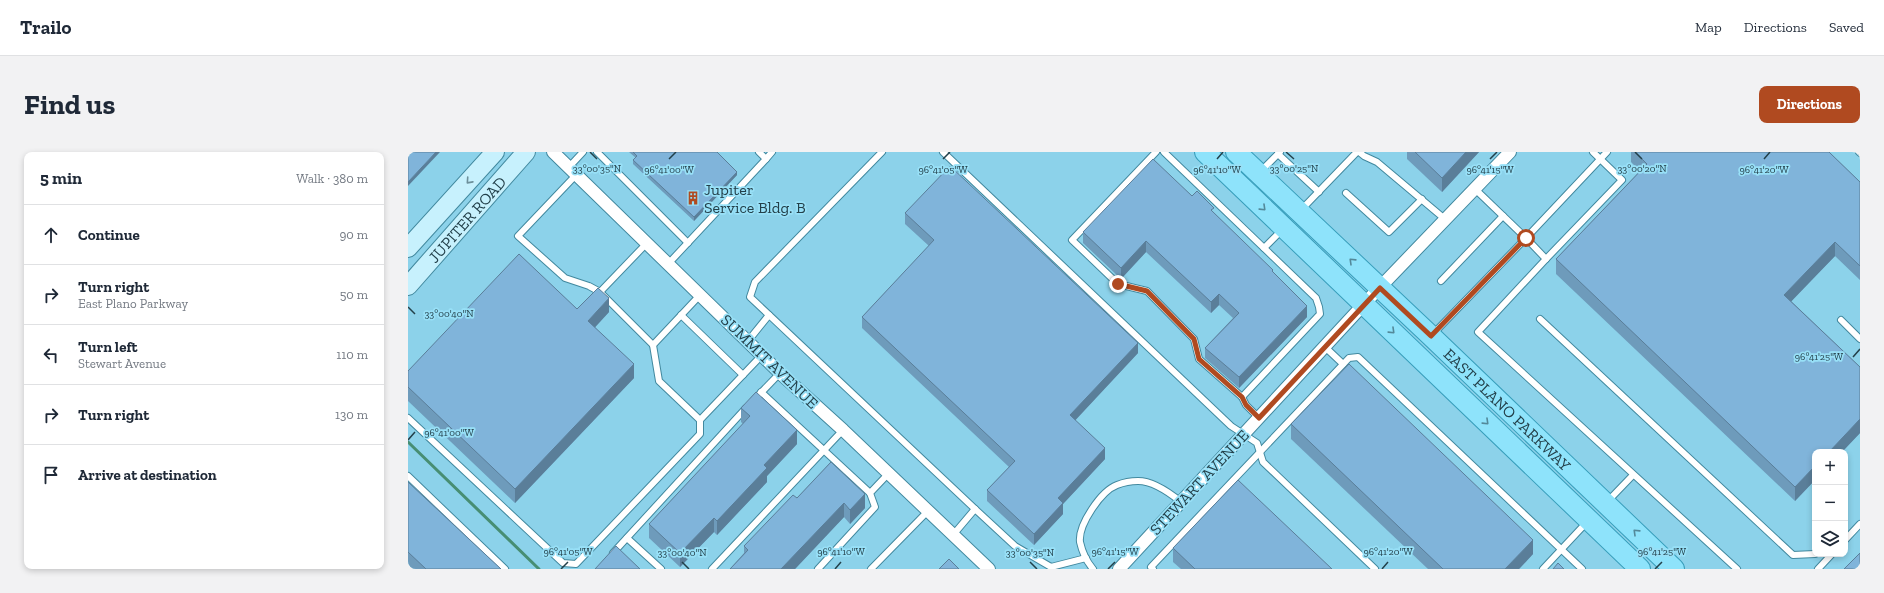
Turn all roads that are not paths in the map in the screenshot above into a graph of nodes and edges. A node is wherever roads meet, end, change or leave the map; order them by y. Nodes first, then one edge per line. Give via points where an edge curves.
1 (495, 152) edge
2 (526, 152) edge
3 (553, 152) edge
4 (583, 152) edge
5 (597, 152) edge
6 (759, 152) edge
7 (772, 152) edge
8 (882, 152) edge
9 (943, 152) edge
10 (1156, 152) edge
11 (1164, 152) edge
12 (1205, 152) edge
13 (1236, 152) edge
14 (1358, 152) edge
15 (1510, 152) edge
16 (1593, 152) edge
17 (1607, 152) edge
18 (1279, 153) edge
19 (766, 159) junction
20 (1601, 159) junction
21 (573, 171) junction
22 (1259, 173) junction
23 (1243, 189) junction
24 (1475, 189) junction
25 (1319, 192) junction
26 (1346, 193) dead end
27 (1422, 199) junction
28 (1300, 212) junction
29 (1503, 216) junction
30 (1446, 220) junction
31 (1283, 228) junction
32 (1526, 238) junction
33 (647, 242) junction
34 (688, 243) junction
35 (408, 248) edge
36 (1264, 248) junction
37 (1546, 259) junction
38 (669, 263) junction
39 (1441, 281) dead end
40 (408, 286) edge
41 (1380, 288) junction
42 (600, 292) junction
43 (701, 294) junction
44 (1364, 304) junction
45 (681, 315) junction
46 (769, 315) junction
47 (1540, 319) dead end
48 (1841, 320) dead end
49 (1431, 336) junction
50 (1860, 339) edge
51 (748, 341) junction
52 (653, 346) junction
53 (1325, 347) junction
54 (762, 355) junction
55 (1343, 364) junction
56 (780, 373) junction
57 (743, 375) junction
58 (761, 392) junction
59 (1242, 397) junction
60 (408, 418) edge
61 (1259, 418) junction
62 (700, 420) junction
63 (843, 430) junction
64 (1244, 434) junction
65 (823, 451) junction
66 (1260, 452) junction
67 (889, 473) junction
68 (1633, 474) junction
69 (408, 476) edge
70 (870, 493) junction
71 (1181, 502) junction
72 (1606, 503) junction
73 (975, 509) junction
74 (928, 511) junction
75 (1588, 521) junction
76 (1860, 524) edge
77 (953, 535) junction
78 (1848, 537) edge
79 (627, 538) junction
80 (1561, 549) junction
81 (1812, 554) edge
82 (1829, 557) edge
83 (1086, 558) junction
84 (608, 559) edge
85 (505, 569) edge
86 (662, 569) edge
87 (712, 569) edge
88 (818, 569) edge
89 (871, 569) edge
90 (989, 569) edge
91 (1093, 569) edge
92 (1119, 569) edge
93 (1153, 569) edge
94 (1375, 569) edge
95 (1543, 569) edge
96 (1582, 569) edge
97 (1640, 569) edge
98 (1674, 569) edge
99 (1737, 569) edge
100 (1818, 569) edge

1 -> 35 main road, JUPITER ROAD
2 - 40 main road, JUPITER ROAD
3 - 21 street, SUMMIT AVENUE
4 - 21 lane
5 - 34 lane
6 - 19 lane
7 - 19 lane
8 - 46 lane via 755,282 750,297
9 - 64 lane via 1231,426
10 - 59 lane via 1072,240 1118,284 1147,291 1194,339 1199,359
11 - 36 lane
12 - 23 main road, EAST PLANO PARKWAY
13 - 22 main road, EAST PLANO PARKWAY
14 - 25 lane
14 - 27 lane via 1377,162
15 - 24 street, STEWART AVENUE
16 - 20 lane
17 - 20 lane
18 - 22 lane
18 - 25 lane
19 - 34 lane
20 - 32 lane
20 - 37 lane via 1622,180
21 - 33 street, SUMMIT AVENUE
21 - 42 lane via 518,236 565,278
22 - 23 main road
22 - 28 main road, EAST PLANO PARKWAY
23 -> 31 main road, EAST PLANO PARKWAY
24 - 29 lane
24 - 30 street, STEWART AVENUE
25 - 28 lane
26 - 27 lane via 1389,232
27 - 30 lane
28 - 31 main road
41 -> 28 main road, EAST PLANO PARKWAY
29 - 32 lane
29 - 39 lane
30 - 41 street, STEWART AVENUE
31 - 36 lane
31 - 44 main road, EAST PLANO PARKWAY
32 - 37 lane
32 - 49 lane
33 - 38 street, SUMMIT AVENUE
33 - 42 lane
34 - 38 lane
36 - 59 lane via 1316,298 1320,314
37 - 68 lane via 1478,332
38 - 43 street, SUMMIT AVENUE
41 - 44 street, STEWART AVENUE
41 - 49 main road, EAST PLANO PARKWAY
42 - 52 lane
43 - 45 lane
43 - 51 street, SUMMIT AVENUE
44 - 53 street, STEWART AVENUE
44 -> 75 main road, EAST PLANO PARKWAY
45 - 52 lane
45 - 57 lane
46 - 51 lane
46 - 73 lane
47 - 81 lane via 1793,555
48 - 50 lane
49 - 72 main road, EAST PLANO PARKWAY
51 - 54 street, SUMMIT AVENUE
52 - 62 lane via 659,381
53 - 55 lane
53 - 61 street, STEWART AVENUE
54 - 56 street, SUMMIT AVENUE
54 - 57 lane
55 - 66 lane
55 - 80 lane via 1349,358 1358,358
56 - 58 lane
56 - 63 street, SUMMIT AVENUE
57 - 62 lane
58 - 65 lane
58 - 79 lane
59 - 61 lane
60 - 62 lane via 563,563 576,564 700,434
61 - 64 street, STEWART AVENUE
63 - 65 lane
63 - 67 street, SUMMIT AVENUE
64 - 66 lane via 1257,443
64 - 71 street, STEWART AVENUE
65 - 70 lane
65 - 87 lane
66 - 93 lane via 1151,567
66 - 94 lane via 1263,462
67 - 70 lane
67 - 74 street, SUMMIT AVENUE
68 - 72 lane
68 - 99 lane
69 - 85 lane
70 - 88 lane via 875,507
71 - 83 lane via 1164,489 1138,481 1116,485 1098,501 1084,520 1080,541
71 - 92 street, STEWART AVENUE
72 - 75 main road
98 -> 72 main road, EAST PLANO PARKWAY
73 - 77 lane
73 - 83 lane via 1015,546 1051,567
74 - 77 street, SUMMIT AVENUE
74 - 89 lane
75 - 80 lane
75 - 97 main road, EAST PLANO PARKWAY
76 - 78 lane
77 - 90 street, SUMMIT AVENUE
79 - 84 lane
79 - 86 lane
80 - 95 lane
80 - 96 lane
82 - 100 lane
83 - 91 lane

